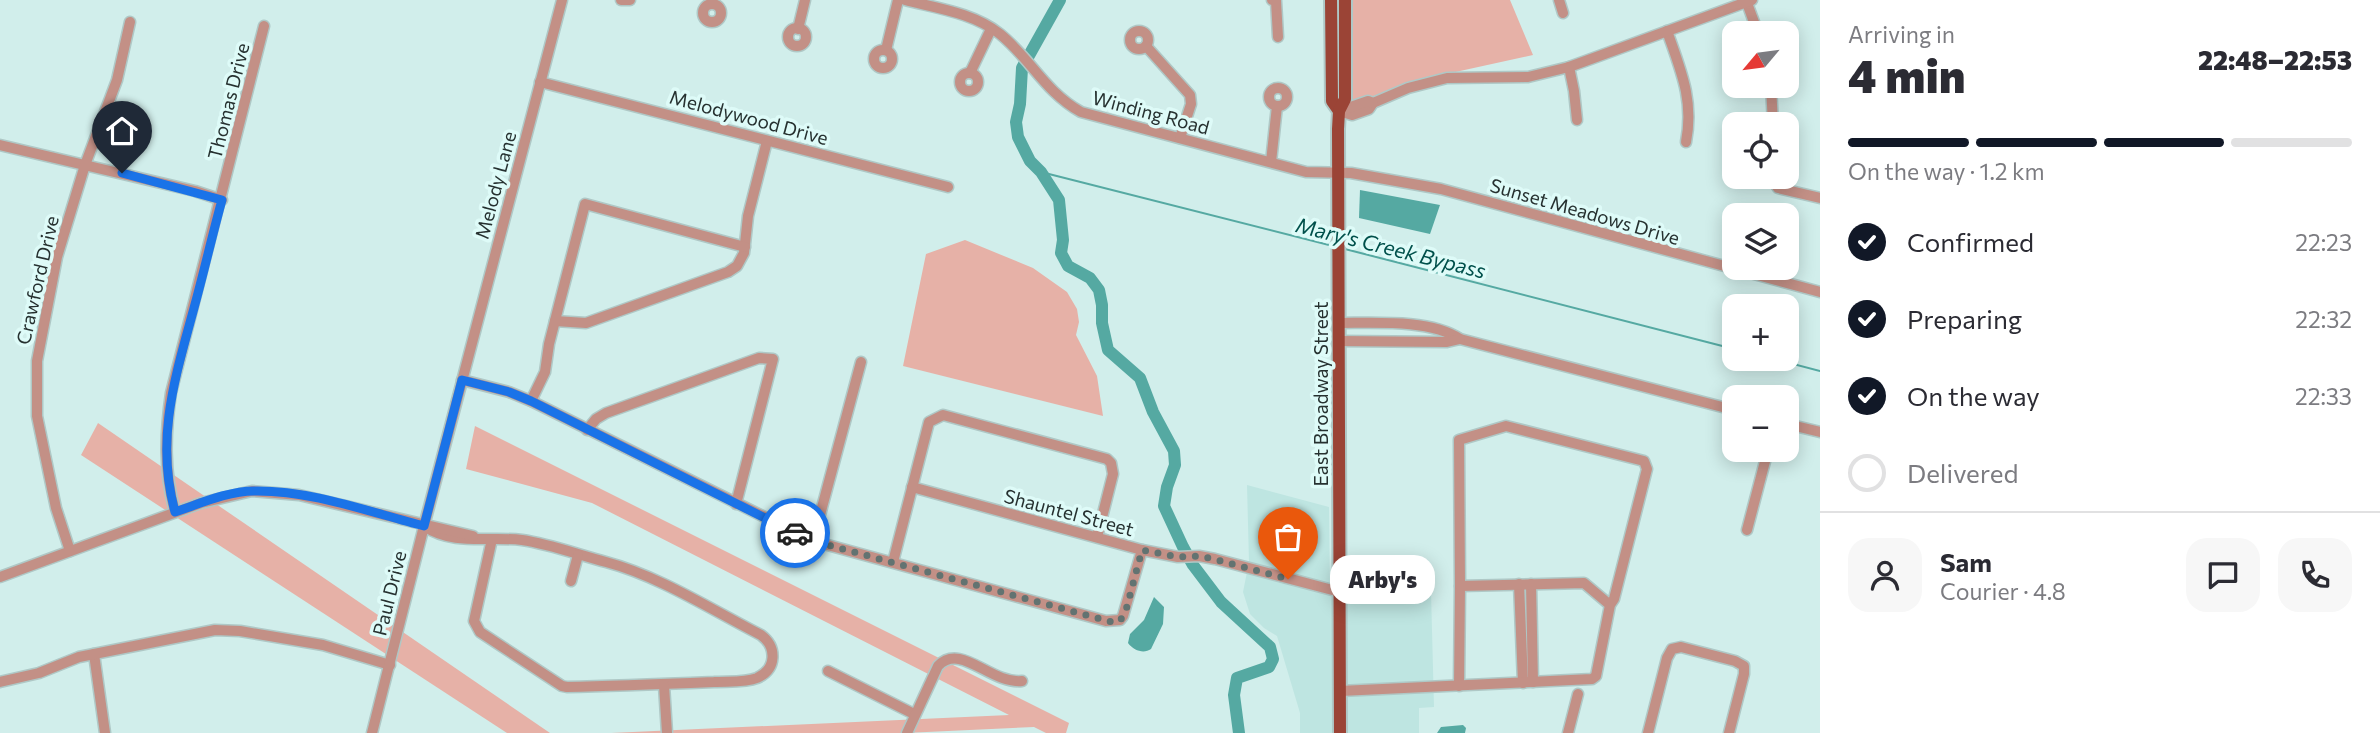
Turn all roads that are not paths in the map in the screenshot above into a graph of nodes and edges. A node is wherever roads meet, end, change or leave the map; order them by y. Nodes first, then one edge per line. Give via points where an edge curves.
1 (562, 0) edge
2 (621, 0) edge
3 (630, 0) edge
4 (804, 0) edge
5 (898, 0) edge
6 (905, 0) edge
7 (1272, 0) edge
8 (1331, 0) edge
9 (1345, 0) edge
10 (1559, 0) edge
11 (1749, 1) edge
12 (1563, 13) dead end
13 (1755, 21) edge
14 (130, 22) dead end
15 (264, 26) dead end
16 (799, 29) dead end
17 (991, 29) junction
18 (1667, 31) junction
19 (1278, 37) dead end
20 (1146, 46) dead end
21 (886, 50) dead end
22 (1569, 67) junction
23 (970, 73) dead end
24 (540, 82) junction
25 (1278, 106) dead end
26 (1339, 111) junction
27 (1577, 120) dead end
28 (1180, 138) junction
29 (767, 141) junction
30 (1686, 142) dead end
31 (0, 145) edge
32 (1271, 162) junction
33 (85, 165) junction
34 (1339, 173) junction
35 (948, 187) dead end
36 (1782, 189) edge
37 (1820, 198) edge
38 (222, 200) junction
39 (745, 247) junction
40 (1820, 292) edge
41 (555, 321) junction
42 (1339, 323) junction
43 (1460, 339) junction
44 (1339, 341) junction
45 (861, 362) dead end
46 (462, 380) junction
47 (531, 401) junction
48 (1722, 407) edge
49 (1799, 427) edge
50 (587, 430) junction
51 (1820, 432) edge
52 (1765, 462) edge
53 (912, 487) junction
54 (736, 504) junction
55 (175, 512) junction
56 (424, 526) junction
57 (1747, 530) dead end
58 (1097, 537) junction
59 (492, 539) junction
60 (813, 541) junction
61 (1142, 550) junction
62 (70, 551) junction
63 (578, 555) junction
64 (893, 562) junction
65 (0, 577) edge
66 (571, 581) dead end
67 (1519, 584) junction
68 (1531, 584) junction
69 (1460, 586) junction
70 (1340, 592) junction
71 (1610, 604) junction
72 (94, 654) junction
73 (390, 665) junction
74 (828, 671) dead end
75 (1022, 681) dead end
76 (0, 682) edge
77 (1528, 683) junction
78 (664, 685) junction
79 (1459, 686) junction
80 (1340, 691) junction
81 (1578, 694) dead end
82 (914, 714) junction
83 (104, 733) edge
84 (372, 733) edge
85 (667, 733) edge
86 (907, 733) edge
87 (1340, 733) edge
88 (1568, 733) edge
89 (1648, 733) edge
90 (1729, 733) edge

1 - 24 street, Melody Lane
2 - 3 street
4 - 16 street
5 - 21 street
6 - 17 street, Winding Road via 961,15
7 - 19 street via 1276,1
8 - 26 main road via 1332,101
9 - 26 main road via 1345,99
10 - 12 street
11 - 13 street
11 - 18 street
14 - 33 street, Crawford Drive via 117,80
15 - 38 street, Thomas Drive
17 - 23 street
17 - 28 street, Winding Road via 1052,92 1081,112
18 - 22 street
18 - 30 street via 1690,107
20 - 28 street via 1190,95
22 - 26 street via 1528,77 1447,78 1408,88 1352,115
22 - 27 street
24 - 29 street, Melodywood Drive
24 - 46 street, Melody Lane
25 - 32 street
26 - 34 main road, East Broadway Street
28 - 32 street, Winding Road
29 - 35 street, Melodywood Drive
29 - 39 street
31 - 33 street
32 - 34 street, Winding Road via 1306,172
33 - 38 street
33 - 62 street, Crawford Drive via 57,257 37,361 37,416
34 - 40 street, Sunset Meadows Drive via 1440,189
34 - 42 main road, East Broadway Street
36 - 37 street
38 - 55 street, Thomas Drive via 171,393 167,474
39 - 41 street via 740,262 728,272 586,323
39 - 41 street via 585,204
41 - 47 street via 545,372
42 - 43 street via 1394,323 1449,331
42 - 44 main road, East Broadway Street
43 - 44 street
43 - 48 street
44 - 70 main road, East Broadway Street
45 - 60 street
46 - 47 street
46 - 56 street, Paul Drive
47 - 50 street
49 - 51 street
50 - 54 street
50 - 54 street via 606,413 759,358 773,359
52 - 57 street
53 - 58 street, Shauntel Street
53 - 58 street via 929,422 943,415 1102,457 1111,463 1113,474
53 - 64 street
54 - 60 street
55 - 56 street via 252,491 299,495
55 - 62 street
56 - 59 street via 436,534 472,541
56 - 73 street, Paul Drive
58 - 61 street, Shauntel Street
59 - 63 street via 523,540
59 - 78 street via 474,621 480,632 568,687
60 - 64 street
61 - 64 street via 1120,621 1106,621
61 - 70 street, Shauntel Street via 1199,556
62 - 65 street
63 - 66 street
63 - 78 street via 639,573 761,635 771,646 772,663 752,679
67 - 68 street
67 - 69 street
67 - 77 street
68 - 71 street via 1584,583
68 - 77 street
69 - 71 street via 1459,440 1506,426 1644,461 1647,469
69 - 79 street
70 - 80 main road, East Broadway Street
71 - 77 street via 1596,676
72 - 73 street via 215,630 323,645
72 - 76 street
72 - 83 street
73 - 84 street, Paul Drive
74 - 82 street
75 - 82 street via 1005,681 959,658 944,660
77 - 79 street
78 - 85 street
79 - 80 street
80 - 87 main road, East Broadway Street
81 - 88 street
82 - 86 street
89 - 90 street via 1667,658 1672,649 1681,647 1744,666

